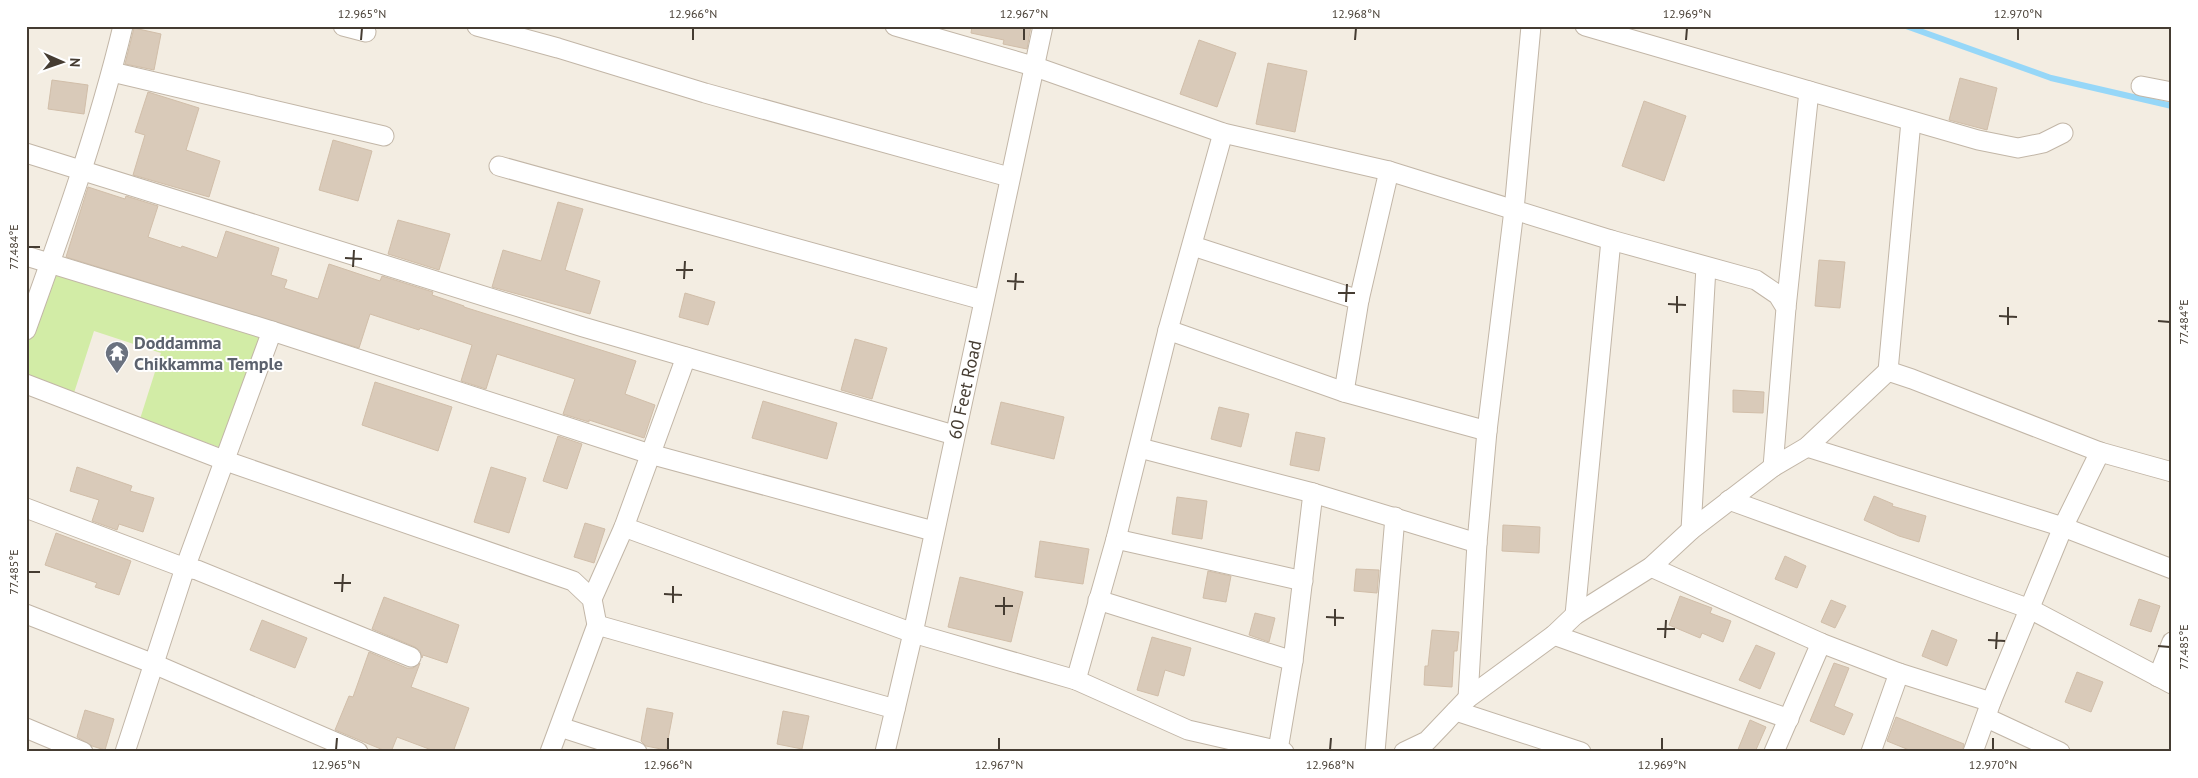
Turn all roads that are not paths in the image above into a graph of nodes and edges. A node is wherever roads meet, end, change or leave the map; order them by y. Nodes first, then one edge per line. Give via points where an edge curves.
1 (123, 26) edge
2 (342, 26) edge
3 (477, 26) edge
4 (895, 26) edge
5 (1043, 26) edge
6 (1531, 26) edge
7 (1585, 26) edge
8 (366, 32) dead end
9 (1033, 66) junction
10 (112, 72) junction
11 (2141, 86) dead end
12 (1810, 91) junction
13 (2172, 92) edge
14 (1912, 121) junction
15 (1223, 133) junction
16 (2063, 133) dead end
17 (384, 136) dead end
18 (26, 153) edge
19 (499, 166) dead end
20 (82, 169) junction
21 (1389, 171) junction
22 (1009, 177) junction
23 (1514, 210) junction
24 (1611, 240) junction
25 (1192, 246) junction
26 (26, 256) edge
27 (50, 262) junction
28 (1706, 267) junction
29 (983, 300) junction
30 (1359, 300) junction
31 (1786, 308) junction
32 (26, 330) edge
33 (1168, 330) junction
34 (272, 331) junction
35 (686, 357) junction
36 (1888, 372) junction
37 (26, 384) edge
38 (1344, 392) junction
39 (1487, 431) junction
40 (954, 435) junction
41 (1807, 447) junction
42 (1140, 448) junction
43 (2100, 452) junction
44 (650, 454) junction
45 (226, 461) junction
46 (1773, 466) junction
47 (2172, 472) edge
48 (1313, 493) junction
49 (1729, 500) junction
50 (26, 508) edge
51 (1395, 517) junction
52 (624, 527) junction
53 (2063, 527) junction
54 (1691, 530) junction
55 (934, 531) junction
56 (1116, 540) junction
57 (1477, 543) junction
58 (1651, 567) junction
59 (185, 568) junction
60 (2172, 569) edge
61 (1303, 581) junction
62 (592, 599) junction
63 (1098, 600) junction
64 (2030, 609) junction
65 (26, 614) edge
66 (1574, 615) junction
67 (597, 625) junction
68 (913, 633) junction
69 (1554, 635) junction
70 (2172, 642) edge
71 (1821, 643) junction
72 (411, 658) dead end
73 (1293, 661) junction
74 (154, 664) junction
75 (1899, 673) junction
76 (1076, 680) junction
77 (2165, 680) edge
78 (1462, 704) junction
79 (895, 709) junction
80 (1989, 710) junction
81 (1788, 719) junction
82 (560, 727) junction
83 (26, 728) edge
84 (1281, 751) edge
85 (83, 752) edge
86 (125, 752) edge
87 (358, 752) edge
88 (550, 752) edge
89 (637, 752) edge
90 (886, 752) edge
91 (1375, 752) edge
92 (1404, 752) edge
93 (1581, 752) edge
94 (1774, 752) edge
95 (1871, 752) edge
96 (1973, 752) edge
97 (2060, 752) edge

1 - 10 street
2 - 8 street
3 - 22 street
4 - 9 street
5 - 9 street, 60 Feet Road
6 - 23 street
7 - 12 street
9 - 15 street
9 - 22 street, 60 Feet Road
10 - 17 street
10 - 20 street
11 - 13 street
12 - 14 street
12 - 31 street
14 - 16 street via 2018,148 2042,143
14 - 36 street
15 - 21 street
15 - 25 street
18 - 20 street
19 - 29 street
20 - 27 street
20 - 35 street
21 - 23 street
21 - 30 street
22 - 29 street, 60 Feet Road
23 - 24 street
23 - 39 street
24 - 28 street
24 - 66 street
25 - 30 street
25 - 33 street
26 - 27 street
27 - 32 street
27 - 34 street
28 - 31 street via 1756,280 1778,295
28 - 54 street
29 - 40 street, 60 Feet Road
30 - 38 street
31 - 46 street
33 - 38 street
33 - 42 street
34 - 44 street
34 - 45 street
35 - 40 street
35 - 44 street
36 - 41 street
36 - 43 street
37 - 45 street
38 - 39 street
39 - 57 street
40 - 55 street, 60 Feet Road
41 - 46 street
41 - 53 street
42 - 48 street
42 - 56 street
43 - 47 street
43 - 53 street
44 - 52 street
44 - 55 street
45 - 59 street
45 - 62 street via 573,581
46 - 49 street
48 - 51 street
48 - 61 street
49 - 54 street
49 - 64 street
50 - 59 street
51 - 57 street
51 - 91 street
52 - 62 street
52 - 68 street
53 - 60 street
53 - 64 street
54 - 58 street
55 - 68 street, 60 Feet Road
56 - 61 street
56 - 63 street
57 - 78 street
58 - 66 street
58 - 71 street
59 - 72 street via 197,570
59 - 74 street
61 - 73 street
62 - 67 street
63 - 73 street
63 - 76 street
64 - 77 street
64 - 80 street
65 - 74 street
66 - 69 street
67 - 79 street
67 - 82 street
68 - 76 street
68 - 79 street, 60 Feet Road
69 - 78 street
69 - 81 street
70 - 77 street
71 - 75 street
71 - 81 street
73 - 84 street
74 - 86 street
74 - 87 street
75 - 80 street
75 - 95 street
76 - 84 street via 1188,730
78 - 92 street via 1427,741
78 - 93 street
79 - 90 street, 60 Feet Road
80 - 96 street
80 - 97 street
81 - 94 street
82 - 88 street
82 - 89 street
83 - 85 street

